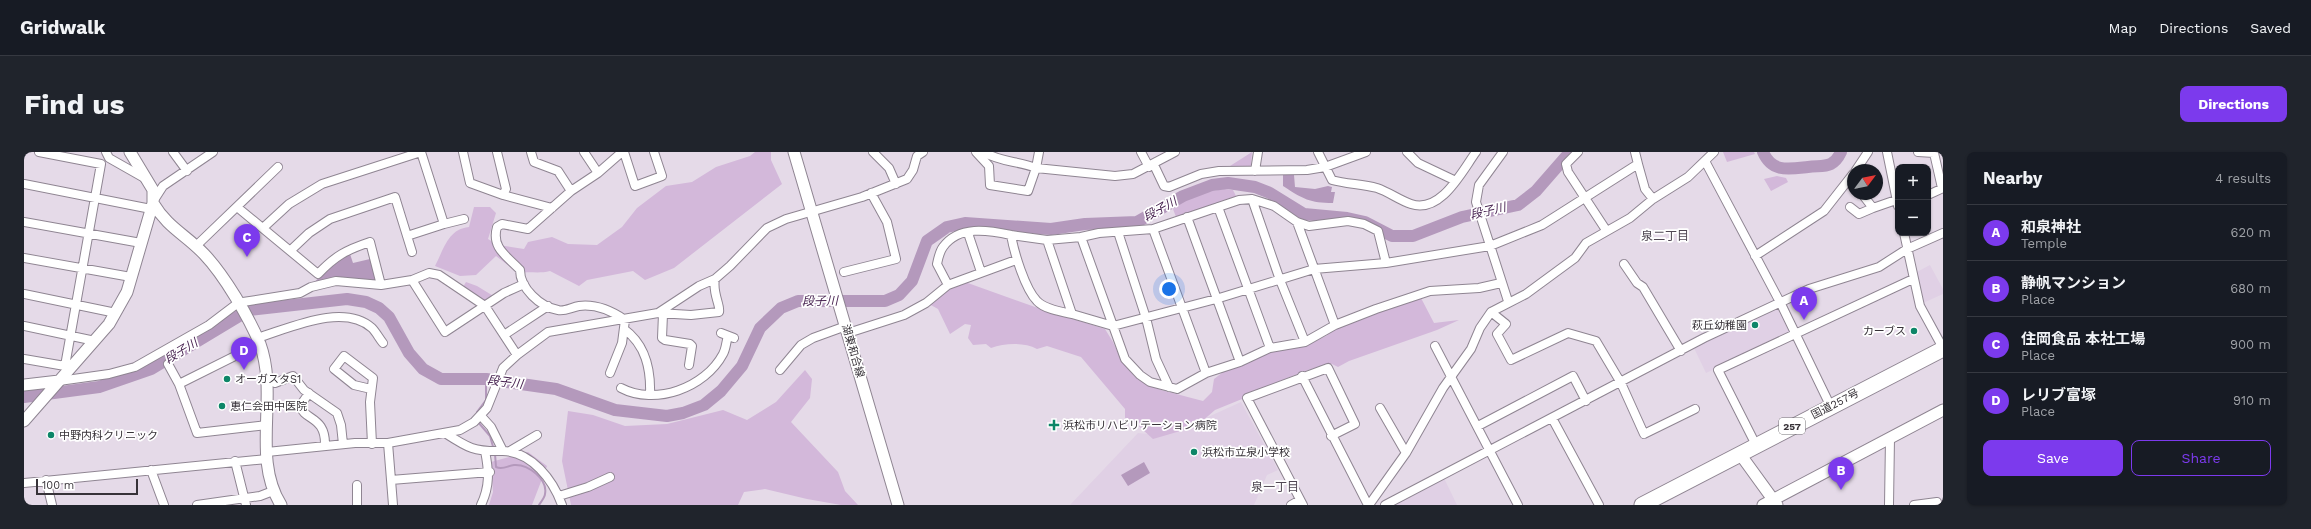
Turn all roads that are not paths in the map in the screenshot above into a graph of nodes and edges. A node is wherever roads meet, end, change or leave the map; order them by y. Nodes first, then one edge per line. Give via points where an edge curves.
1 (39, 152) edge
2 (106, 152) edge
3 (130, 152) edge
4 (174, 152) edge
5 (213, 152) edge
6 (463, 152) edge
7 (497, 152) edge
8 (532, 152) edge
9 (584, 152) edge
10 (623, 152) edge
11 (654, 152) edge
12 (794, 152) edge
13 (873, 152) edge
14 (923, 152) edge
15 (976, 152) edge
16 (984, 152) edge
17 (1038, 152) edge
18 (1141, 152) edge
19 (1175, 152) edge
20 (1258, 152) edge
21 (1318, 152) edge
22 (1366, 152) edge
23 (1407, 152) edge
24 (1476, 152) edge
25 (1503, 152) edge
26 (1578, 152) edge
27 (1635, 152) edge
28 (1714, 152) edge
29 (1868, 152) edge
30 (1887, 152) edge
31 (1918, 152) edge
32 (1705, 161) junction
33 (1638, 164) junction
34 (1860, 164) edge
35 (1152, 166) junction
36 (278, 167) dead end
37 (1325, 167) junction
38 (1036, 168) junction
39 (187, 171) junction
40 (1255, 171) junction
41 (598, 173) junction
42 (148, 180) junction
43 (1456, 181) junction
44 (1847, 182) edge
45 (24, 184) edge
46 (896, 184) junction
47 (1942, 188) edge
48 (571, 191) junction
49 (871, 193) junction
50 (1931, 194) edge
51 (503, 195) junction
52 (95, 198) junction
53 (1585, 198) junction
54 (1252, 199) junction
55 (1653, 199) junction
56 (1867, 200) edge
57 (1896, 200) edge
58 (1895, 203) edge
59 (152, 206) junction
60 (237, 206) junction
61 (1218, 207) junction
62 (1850, 207) dead end
63 (552, 208) junction
64 (1873, 208) junction
65 (811, 212) junction
66 (1187, 217) junction
67 (464, 219) dead end
68 (24, 222) edge
69 (1297, 222) junction
70 (444, 224) junction
71 (264, 227) junction
72 (1154, 229) junction
73 (1606, 230) junction
74 (1118, 232) junction
75 (968, 233) junction
76 (1943, 233) edge
77 (90, 234) junction
78 (1010, 235) junction
79 (407, 236) junction
80 (1905, 236) edge
81 (1081, 237) junction
82 (1047, 240) junction
83 (140, 243) junction
84 (196, 246) junction
85 (1490, 246) junction
86 (1907, 249) junction
87 (291, 250) junction
88 (412, 252) dead end
89 (1755, 256) junction
90 (24, 258) edge
91 (1016, 260) junction
92 (1386, 263) junction
93 (1624, 264) dead end
94 (83, 269) junction
95 (1314, 269) junction
96 (844, 272) dead end
97 (981, 272) junction
98 (131, 277) junction
99 (1914, 278) junction
100 (714, 279) junction
101 (412, 280) junction
102 (1280, 280) junction
103 (1501, 283) junction
104 (524, 284) junction
105 (381, 285) junction
106 (948, 285) junction
107 (1248, 289) junction
108 (24, 294) edge
109 (1216, 299) junction
110 (1508, 301) junction
111 (76, 304) junction
112 (1780, 304) junction
113 (239, 305) junction
114 (486, 306) junction
115 (548, 306) junction
116 (1181, 308) junction
117 (1491, 312) junction
118 (116, 313) junction
119 (660, 314) junction
120 (1072, 314) junction
121 (1146, 318) junction
122 (625, 320) junction
123 (1335, 325) junction
124 (24, 326) edge
125 (1113, 326) junction
126 (624, 329) junction
127 (847, 330) junction
128 (1795, 334) junction
129 (504, 335) junction
130 (71, 336) junction
131 (728, 336) dead end
132 (95, 341) junction
133 (258, 341) junction
134 (1305, 342) junction
135 (383, 343) dead end
136 (1435, 346) dead end
137 (1270, 348) junction
138 (1943, 348) edge
139 (1681, 351) junction
140 (517, 355) junction
141 (24, 359) edge
142 (1240, 362) junction
143 (168, 364) dead end
144 (689, 365) dead end
145 (66, 369) junction
146 (780, 370) dead end
147 (610, 373) dead end
148 (1206, 373) junction
149 (1302, 376) junction
150 (1452, 376) junction
151 (268, 380) junction
152 (56, 383) junction
153 (1621, 383) junction
154 (179, 384) junction
155 (24, 385) edge
156 (1169, 387) junction
157 (620, 388) dead end
158 (371, 389) junction
159 (309, 393) junction
160 (650, 395) junction
161 (1586, 401) junction
162 (1828, 407) junction
163 (1380, 408) dead end
164 (1695, 409) dead end
165 (1943, 410) edge
166 (25, 418) edge
167 (478, 418) junction
168 (1552, 418) junction
169 (267, 425) junction
170 (1478, 426) junction
171 (445, 433) junction
172 (537, 435) dead end
173 (1331, 436) junction
174 (1890, 438) junction
175 (388, 443) junction
176 (343, 444) junction
177 (372, 444) junction
178 (1756, 445) junction
179 (326, 446) junction
180 (487, 451) junction
181 (504, 451) junction
182 (1491, 451) junction
183 (1406, 453) junction
184 (1740, 454) junction
185 (267, 455) junction
186 (234, 461) junction
187 (151, 470) junction
188 (490, 472) junction
189 (610, 477) dead end
190 (46, 480) junction
191 (391, 480) junction
192 (24, 483) edge
193 (357, 485) dead end
194 (273, 491) junction
195 (559, 496) junction
196 (1660, 501) edge
197 (245, 502) edge
198 (1775, 502) edge
199 (1937, 502) dead end
200 (1302, 503) edge
201 (52, 505) edge
202 (164, 505) edge
203 (197, 505) edge
204 (281, 505) edge
205 (357, 505) edge
206 (393, 505) edge
207 (481, 505) edge
208 (562, 505) edge
209 (898, 505) edge
210 (1291, 505) edge
211 (1368, 505) edge
212 (1386, 505) edge
213 (1518, 505) edge
214 (1599, 505) edge
215 (1642, 505) edge
216 (1763, 505) edge
217 (1889, 505) edge
218 (1914, 505) edge

1 - 52 street via 101,164
2 - 42 street via 109,158
3 - 42 street
4 - 39 street
5 - 39 street
6 - 51 street via 470,183
7 - 51 street via 506,189
8 - 48 street via 534,162 558,171
9 - 41 street
10 - 11 street via 635,186 662,176
10 - 41 street
12 - 65 street, 湖東和合線
13 - 46 street via 889,168
14 - 46 street via 917,156 907,179
15 - 38 street via 988,166 990,185 1028,191
16 - 38 street via 996,160
17 - 38 street
18 - 35 street
19 - 35 street
20 - 40 street
21 - 37 street
22 - 37 street
23 - 43 street via 1418,163
24 - 43 street
25 - 85 street via 1479,185 1476,202
26 - 53 street via 1566,164 1568,172
27 - 33 street
28 - 32 street
29 - 34 street
30 - 57 street
31 - 47 street via 1934,154
32 - 55 street via 1688,177
32 - 89 street
33 - 53 street
33 - 55 street via 1645,189
35 - 38 street via 1133,174 1115,176
35 - 40 street via 1164,186 1169,187 1201,174
36 - 60 street
37 - 40 street
37 - 43 street via 1332,180 1376,188 1411,204 1419,205 1440,198
39 - 59 street via 163,186
41 - 48 street
42 - 59 street via 153,190
44 - 89 street via 1824,211
45 - 52 street
46 - 49 street
47 - 50 street
48 - 63 street
49 - 65 street
49 - 96 street via 887,222 896,259
51 - 63 street
52 - 59 street
52 - 77 street
53 - 73 street
53 - 85 street via 1542,225
54 - 61 street via 1239,200
54 - 69 street via 1274,206
54 - 102 street
55 - 73 street via 1630,218
56 - 64 street
58 - 64 street
59 - 83 street
59 - 84 street via 162,218
60 - 71 street
60 - 84 street
61 - 66 street
61 - 107 street
62 - 64 street via 1859,214
63 - 104 street via 528,229 502,224 497,227 495,242 500,251 520,270 520,278
65 - 100 street via 767,228
65 - 127 street, 湖東和合線
66 - 72 street
66 - 109 street
67 - 70 street
68 - 77 street
69 - 92 street via 1309,226 1348,222 1364,224 1378,231
69 - 95 street
70 - 71 street via 421,152 322,184 289,204
70 - 79 street
71 - 87 street
72 - 74 street
72 - 116 street
73 - 110 street via 1586,243 1575,258 1526,294
74 - 81 street
74 - 121 street
75 - 78 street via 984,229
75 - 97 street
75 - 106 street via 955,236 943,247 937,264
76 - 86 street
77 - 83 street
77 - 94 street
78 - 82 street
78 - 91 street
79 - 87 street via 395,197 330,219 309,233
79 - 88 street
80 - 86 street
81 - 82 street
81 - 125 street
82 - 120 street
83 - 98 street
84 - 113 street via 218,269
85 - 92 street
85 - 103 street
86 - 99 street
86 - 112 street via 1879,267 1809,289
87 - 105 street via 318,274 332,259 347,249 370,242
89 - 112 street
90 - 94 street
91 - 97 street
91 - 120 street via 1037,302
92 - 95 street
93 - 139 street via 1636,283 1643,287
94 - 98 street
94 - 111 street
95 - 102 street
95 - 123 street
97 - 106 street
98 - 118 street via 127,292
99 - 128 street
99 - 138 street via 1920,306
100 - 119 street via 699,286
100 - 119 street via 713,288 720,307 719,312
101 - 105 street
101 - 114 street via 429,274 439,275
101 - 114 street via 445,332
102 - 107 street
102 - 134 street
103 - 110 street
103 - 123 street via 1479,288 1430,291 1376,308
104 - 114 street via 504,293
104 - 115 street via 534,298
105 - 113 street via 336,281 311,287 300,293
106 - 127 street via 904,315
107 - 109 street
107 - 137 street
108 - 111 street
109 - 116 street
109 - 142 street
110 - 117 street
111 - 118 street
111 - 130 street
112 - 128 street
112 - 139 street
113 - 133 street
113 - 152 street via 135,368
114 - 129 street
115 - 122 street via 559,311 590,306 613,312
115 - 129 street
116 - 121 street
116 - 148 street
117 - 150 street via 1480,328 1471,349
117 - 153 street via 1506,324 1498,334 1511,360 1568,333 1575,334 1596,341
118 - 132 street
119 - 122 street
119 - 144 street via 662,338 692,346
120 - 125 street
121 - 125 street
121 - 156 street via 1156,359
122 - 126 street
122 - 140 street via 557,329 548,332
123 - 134 street
124 - 130 street
125 - 156 street via 1129,365 1150,382
126 - 147 street via 622,343
126 - 160 street via 634,336 642,349 651,377
127 - 146 street via 813,338 801,345
127 - 209 street, 湖東和合線
128 - 162 street via 1828,401
128 - 178 street via 1718,370
129 - 140 street
130 - 132 street
130 - 145 street
131 - 160 street via 723,354 702,377 683,389 667,394
132 - 145 street
133 - 135 street via 327,317 345,317 358,320 372,328
133 - 151 street
133 - 154 street
134 - 137 street
136 - 150 street
137 - 142 street
138 - 162 highway, 国道257号 / 257
139 - 153 street
140 - 167 street via 503,368 491,401
141 - 145 street
142 - 148 street
143 - 154 street
145 - 152 street
148 - 156 street via 1177,389
149 - 173 street
149 - 173 street via 1328,368 1355,424
149 - 200 street via 1247,398
150 - 170 street
150 - 183 street
151 - 159 street via 275,383 292,376
151 - 169 street
152 - 155 street
152 - 166 street
153 - 161 street
153 - 164 street via 1644,434
154 - 169 street via 197,433
157 - 160 street via 628,392
158 - 158 street via 372,378 344,356 334,370 354,385
158 - 177 street
159 - 176 street via 337,413
159 - 179 street via 300,406 301,410 317,420 324,432
161 - 168 street
161 - 170 street via 1573,376
162 - 178 highway, 国道257号 / 257
163 - 183 street
165 - 174 street
167 - 171 street via 460,430
167 - 181 street via 491,427
168 - 182 street
168 - 214 street
169 - 185 street
170 - 182 street
171 - 175 street
171 - 180 street via 465,446
172 - 181 street
173 - 211 street
174 - 198 street
174 - 217 street
175 - 177 street
175 - 191 street
176 - 177 street
176 - 179 street
178 - 184 highway, 国道257号 / 257
179 - 185 street
180 - 181 street
180 - 188 street
181 - 195 street via 536,465 548,476
182 - 212 street
182 - 213 street
183 - 211 street
184 - 196 highway, 国道257号 / 257
184 - 198 street
185 - 186 street
185 - 194 street
186 - 187 street
186 - 197 street
187 - 190 street
187 - 202 street
188 - 191 street
188 - 207 street
189 - 195 street
190 - 192 street
190 - 201 street
191 - 206 street
193 - 205 street
194 - 197 street
194 - 204 street
195 - 208 street
196 - 215 highway, 国道257号 / 257
197 - 203 street
198 - 216 street
199 - 218 street
200 - 210 street

